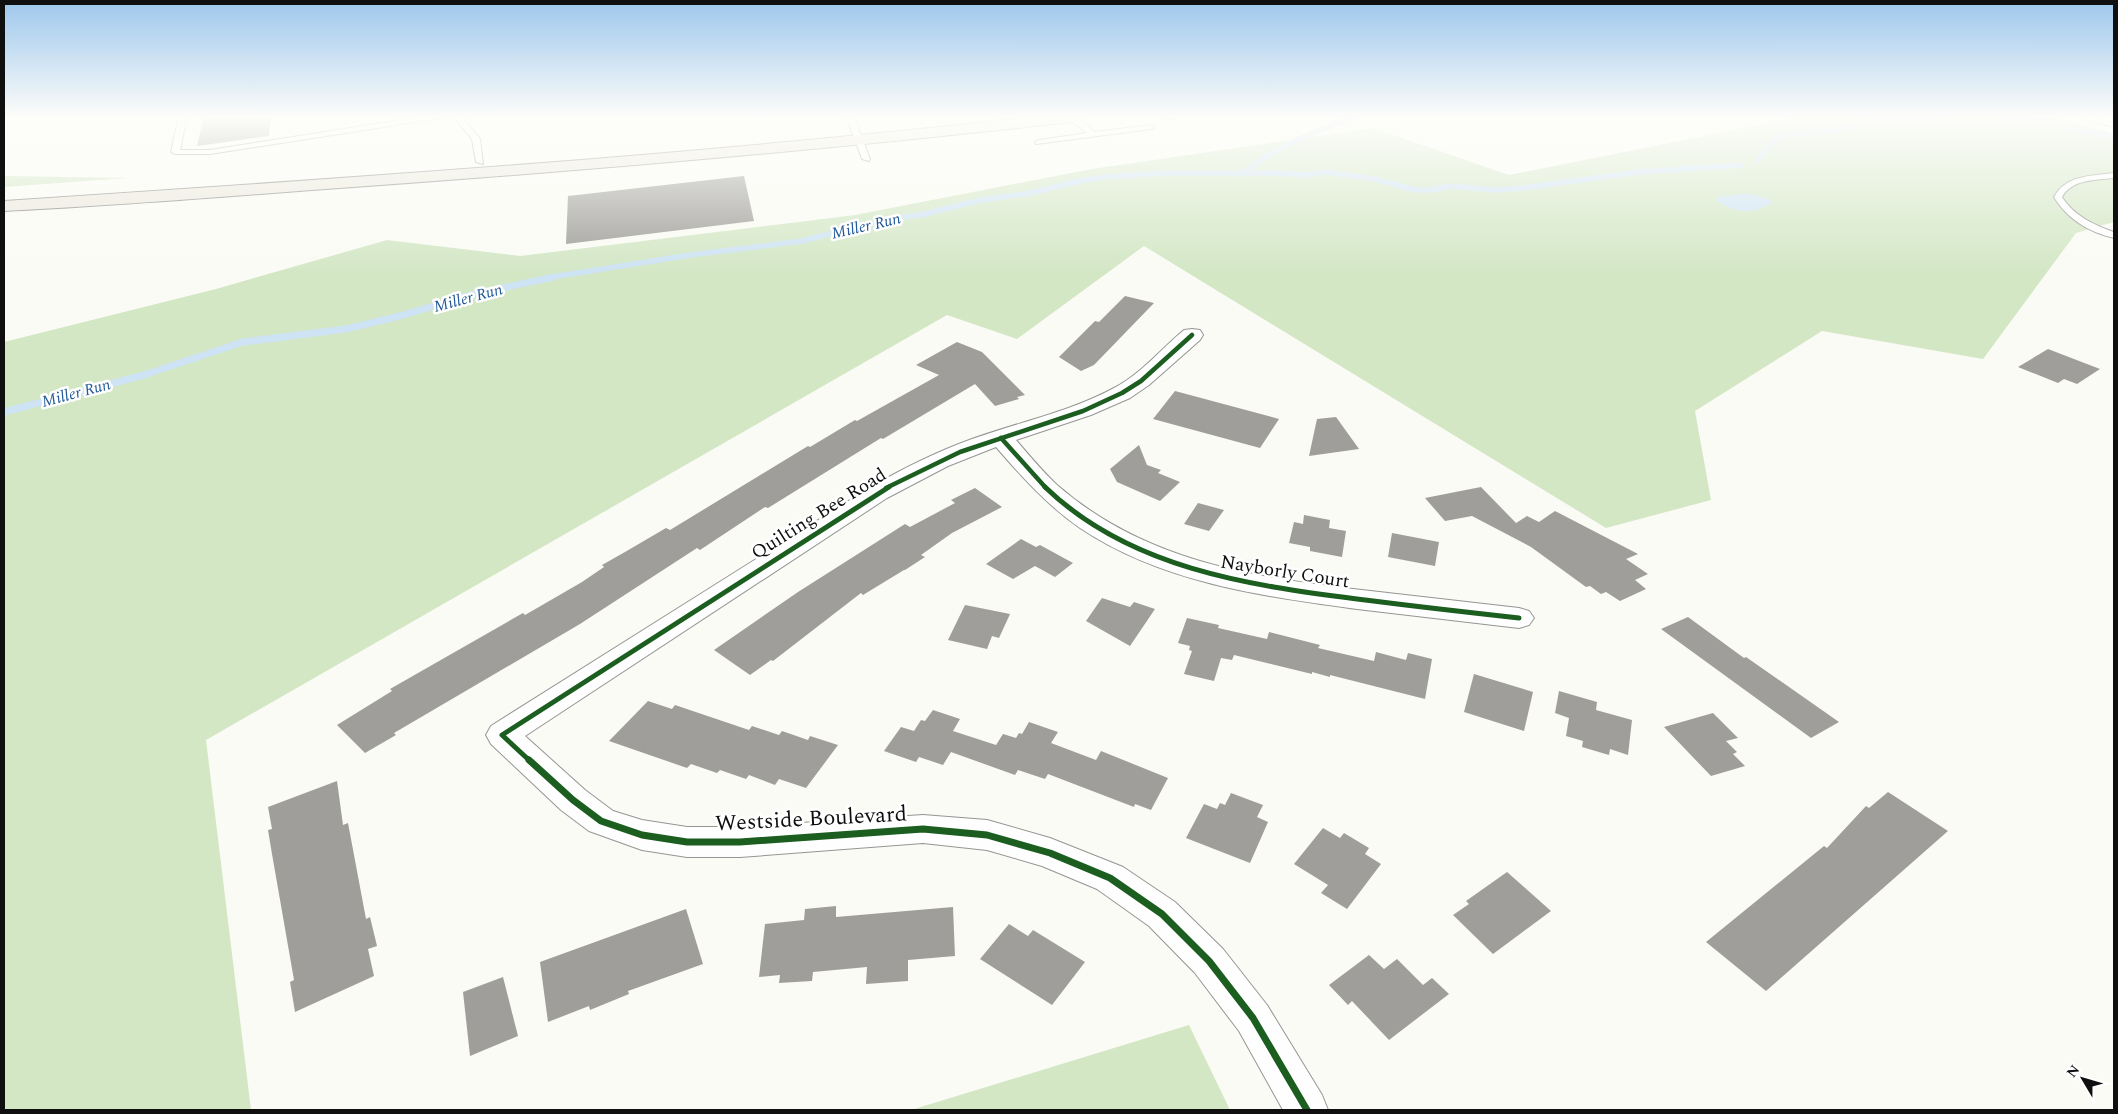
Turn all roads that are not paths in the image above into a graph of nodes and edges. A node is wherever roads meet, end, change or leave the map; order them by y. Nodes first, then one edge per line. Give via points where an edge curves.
1 (409, 168) edge
2 (549, 168) edge
3 (2114, 176) edge
4 (4, 198) edge
5 (4, 206) edge
6 (2114, 236) edge
7 (1192, 334) dead end
8 (1001, 438) junction
9 (1519, 618) dead end
10 (502, 735) joint
11 (1308, 1110) edge

1 - 4 main road
2 - 5 main road
3 - 6 lane via 2071,183 2060,190 2058,197 2063,207 2074,216
7 - 8 street, Quilting Bee Road via 1124,392
8 - 9 street, Nayborly Court via 1054,495 1088,521 1124,543 1171,564 1275,590
8 - 10 street, Quilting Bee Road via 923,468 878,493
10 - 11 street, Westside Boulevard via 573,800 601,821 642,835 687,842 740,842 923,829 987,836 1050,853 1110,878 1162,914 1209,961 1253,1018

